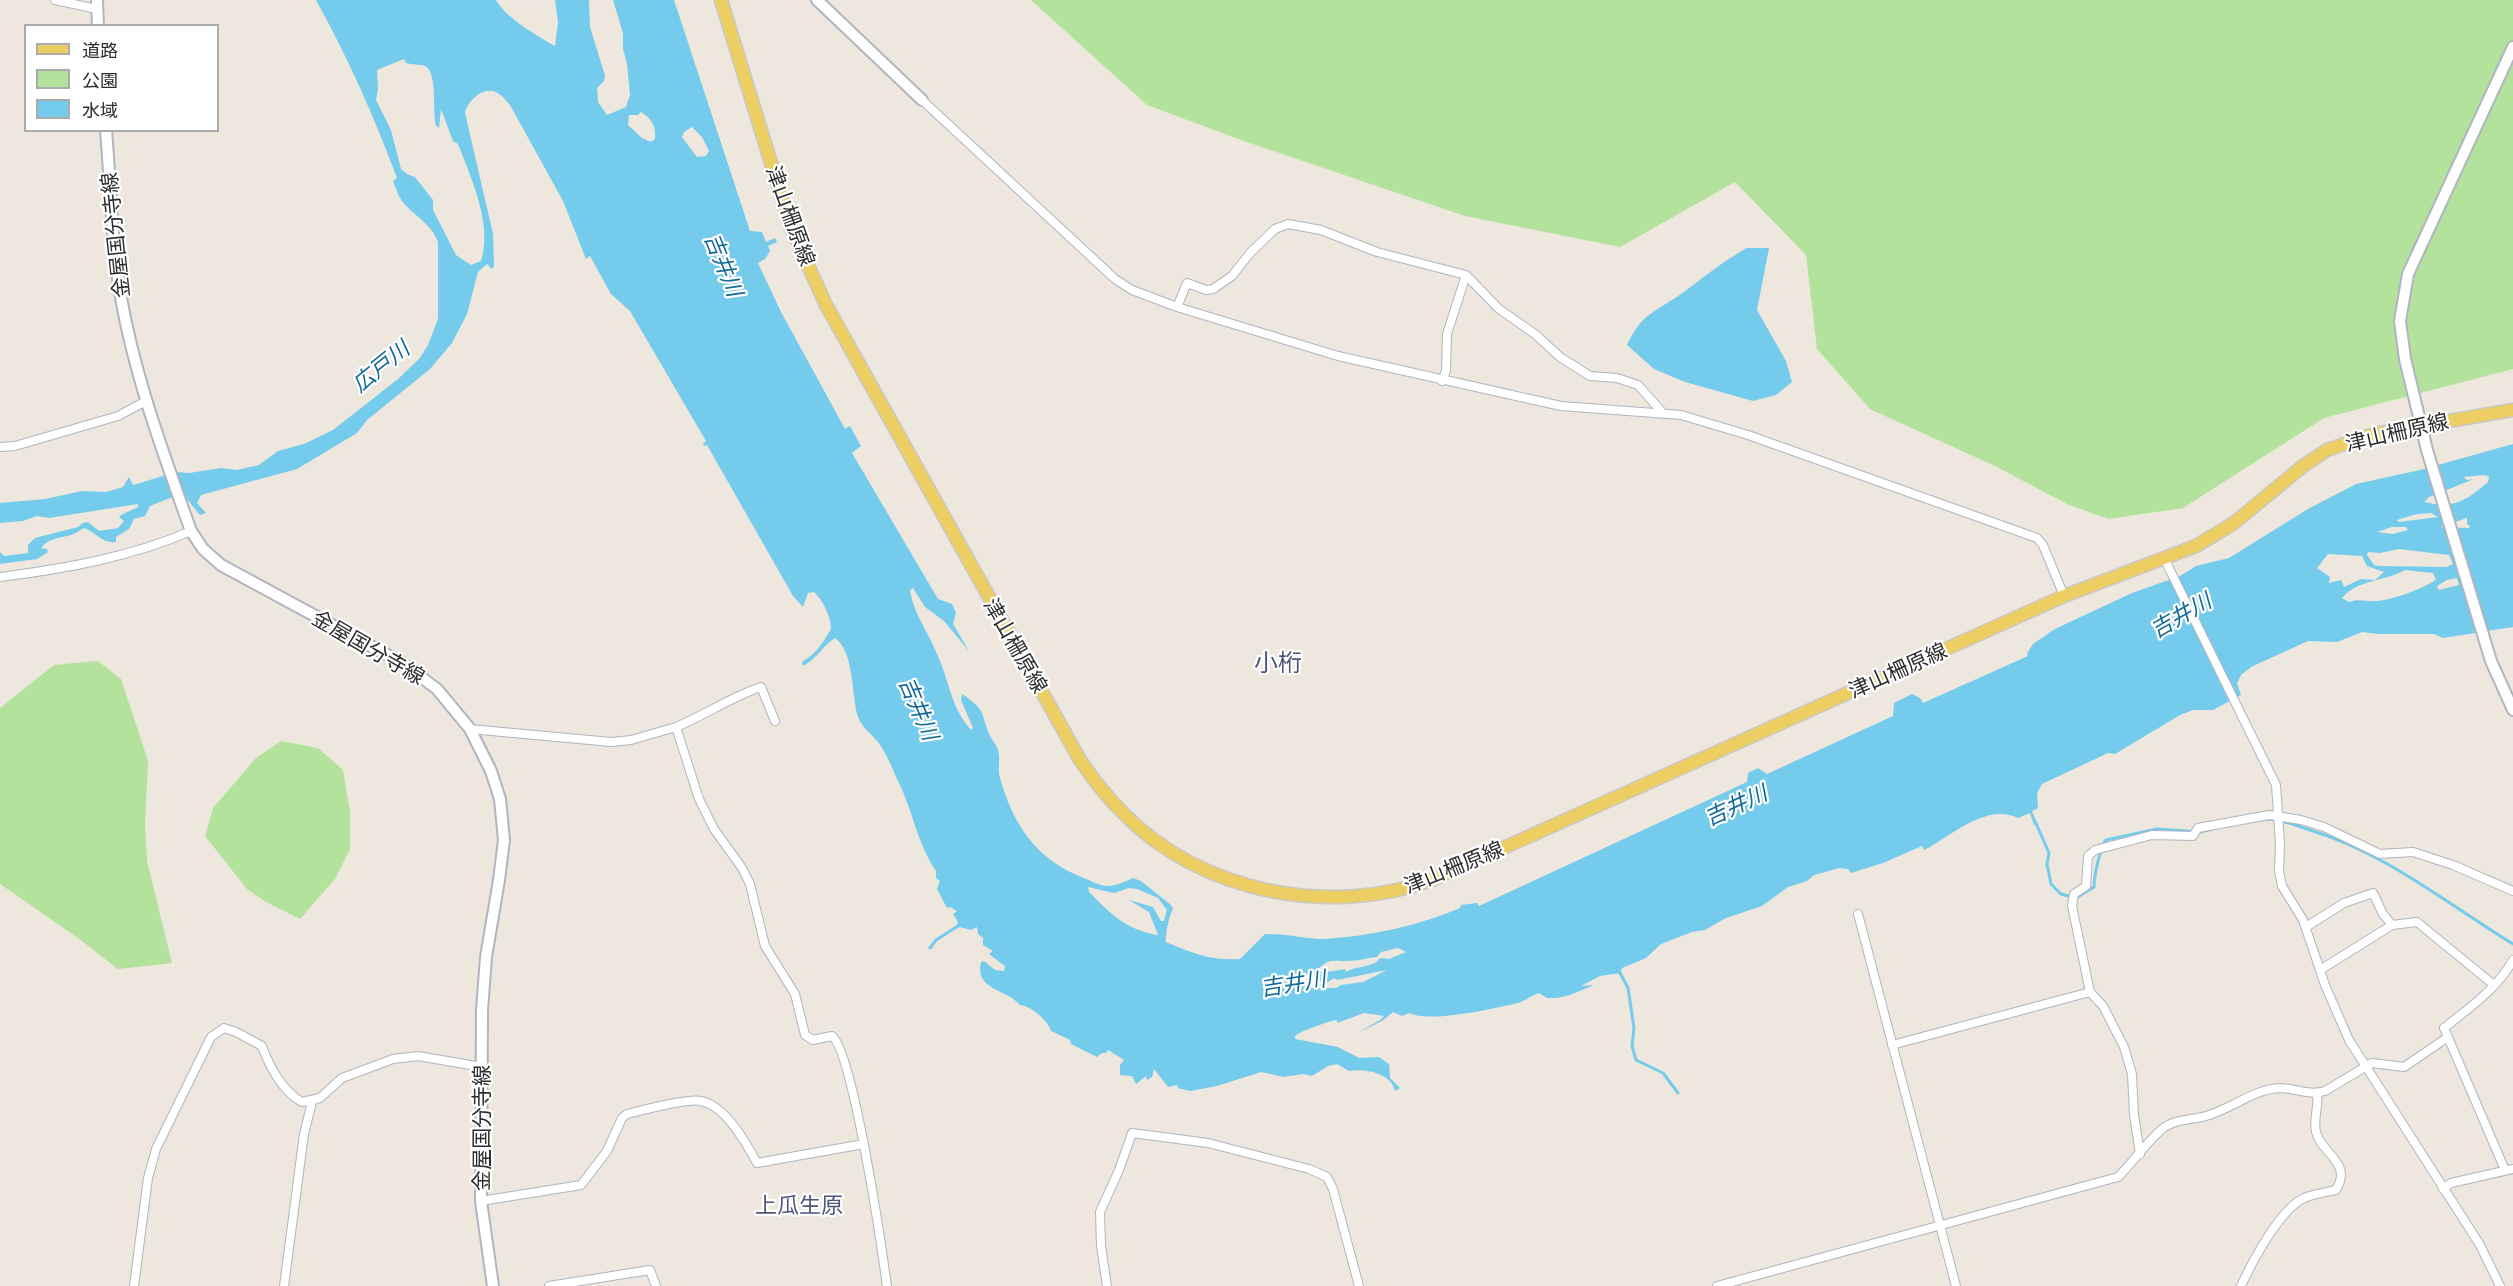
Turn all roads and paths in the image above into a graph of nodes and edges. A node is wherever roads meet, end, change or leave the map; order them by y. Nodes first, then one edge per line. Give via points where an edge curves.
1 (55, 0) edge
2 (720, 0) edge
3 (817, 0) edge
4 (97, 4) edge
5 (98, 24) edge
6 (2513, 46) edge
7 (922, 100) joint
8 (106, 132) edge
9 (1467, 275) junction
10 (1177, 307) junction
11 (1442, 381) junction
12 (146, 401) junction
13 (2513, 410) edge
14 (1662, 412) junction
15 (2421, 426) junction
16 (0, 447) edge
17 (190, 527) junction
18 (2164, 558) junction
19 (0, 577) edge
20 (2064, 596) junction
21 (2513, 710) edge
22 (775, 722) dead end
23 (676, 727) junction
24 (470, 729) junction
25 (2278, 815) junction
26 (2513, 891) edge
27 (1858, 914) dead end
28 (2392, 925) junction
29 (2306, 927) junction
30 (2513, 960) edge
31 (2320, 970) junction
32 (2493, 985) junction
33 (2090, 992) junction
34 (2448, 1037) junction
35 (1892, 1045) junction
36 (2366, 1065) junction
37 (482, 1066) junction
38 (2317, 1094) junction
39 (312, 1102) junction
40 (864, 1144) junction
41 (2140, 1154) junction
42 (2509, 1170) edge
43 (2443, 1188) junction
44 (481, 1200) junction
45 (1940, 1226) junction
46 (594, 1282) edge
47 (134, 1286) edge
48 (284, 1286) edge
49 (493, 1286) edge
50 (549, 1286) edge
51 (656, 1286) edge
52 (887, 1286) edge
53 (1107, 1286) edge
54 (1359, 1286) edge
55 (1717, 1286) edge
56 (1956, 1286) edge
57 (2241, 1286) edge
58 (2500, 1286) edge

1 - 4 street
2 - 20 main road, 津山柵原線 via 779,193 805,262 850,351 1012,641 1080,760 1109,798 1164,847 1212,872 1261,890 1324,897 1358,897 1409,888 1456,871
3 - 7 main road
4 - 5 main road
6 - 15 main road via 2408,274 2400,321
7 - 10 street via 1115,279 1132,290
8 - 12 main road, 金屋国分寺線 via 117,272
9 - 10 street via 1288,224 1275,229 1232,276 1213,289 1187,283
9 - 11 street via 1447,334
9 - 14 street via 1499,309 1560,357 1590,376 1617,378 1638,385
10 - 11 street via 1338,356
11 - 14 street via 1561,406
12 - 16 street via 118,416
12 - 17 main road, 金屋国分寺線
13 - 15 main road, 津山柵原線
14 - 20 street via 1748,435 2037,538
15 - 18 main road, 津山柵原線 via 2374,434 2327,450 2216,535
15 - 21 main road via 2491,661
17 - 19 street via 113,556 49,571
17 - 24 main road, 金屋国分寺線 via 203,549 221,565 402,663 446,698
18 - 20 main road, 津山柵原線
18 - 25 street via 2276,785
22 - 23 street via 761,687
23 - 24 street via 611,742
23 - 40 street via 699,799 750,884 765,946 795,994 805,1035 813,1040 832,1036 840,1046
24 - 37 main road, 金屋国分寺線 via 496,786 504,828 484,975
25 - 26 street via 2324,827 2380,854 2413,852 2431,857
25 - 29 street via 2282,886
25 - 33 street via 2199,828 2193,836 2152,835 2095,850 2088,856 2086,886 2074,894 2072,906
27 - 35 street
28 - 29 street via 2373,892 2344,903
28 - 31 street
28 - 32 street via 2417,922
29 - 31 street
30 - 32 street
31 - 36 street via 2349,1041
32 - 34 street via 2444,1028
33 - 35 street
33 - 41 street via 2103,1006 2124,1047 2132,1074
34 - 36 street via 2404,1067
34 - 42 street
35 - 45 street
36 - 38 street
36 - 43 street
37 - 39 street via 418,1056 393,1059 342,1078
37 - 44 main road, 金屋国分寺線
38 - 41 street via 2281,1088 2264,1091 2232,1107 2163,1128
38 - 57 street via 2316,1134 2342,1173 2341,1182 2336,1190 2302,1199 2289,1210
39 - 47 street via 292,1097 266,1059 262,1046 224,1029 210,1036 156,1149 148,1178
39 - 48 street via 304,1134
40 - 44 street via 757,1162 736,1129 715,1107 700,1100 627,1114 603,1158 581,1185
40 - 52 street
41 - 45 street via 2118,1177
42 - 43 street
43 - 58 street via 2480,1245
44 - 49 main road, 金屋国分寺線
45 - 55 street
45 - 56 street
46 - 50 street
46 - 51 street via 650,1270
53 - 54 street via 1100,1212 1132,1133 1208,1143 1327,1177

